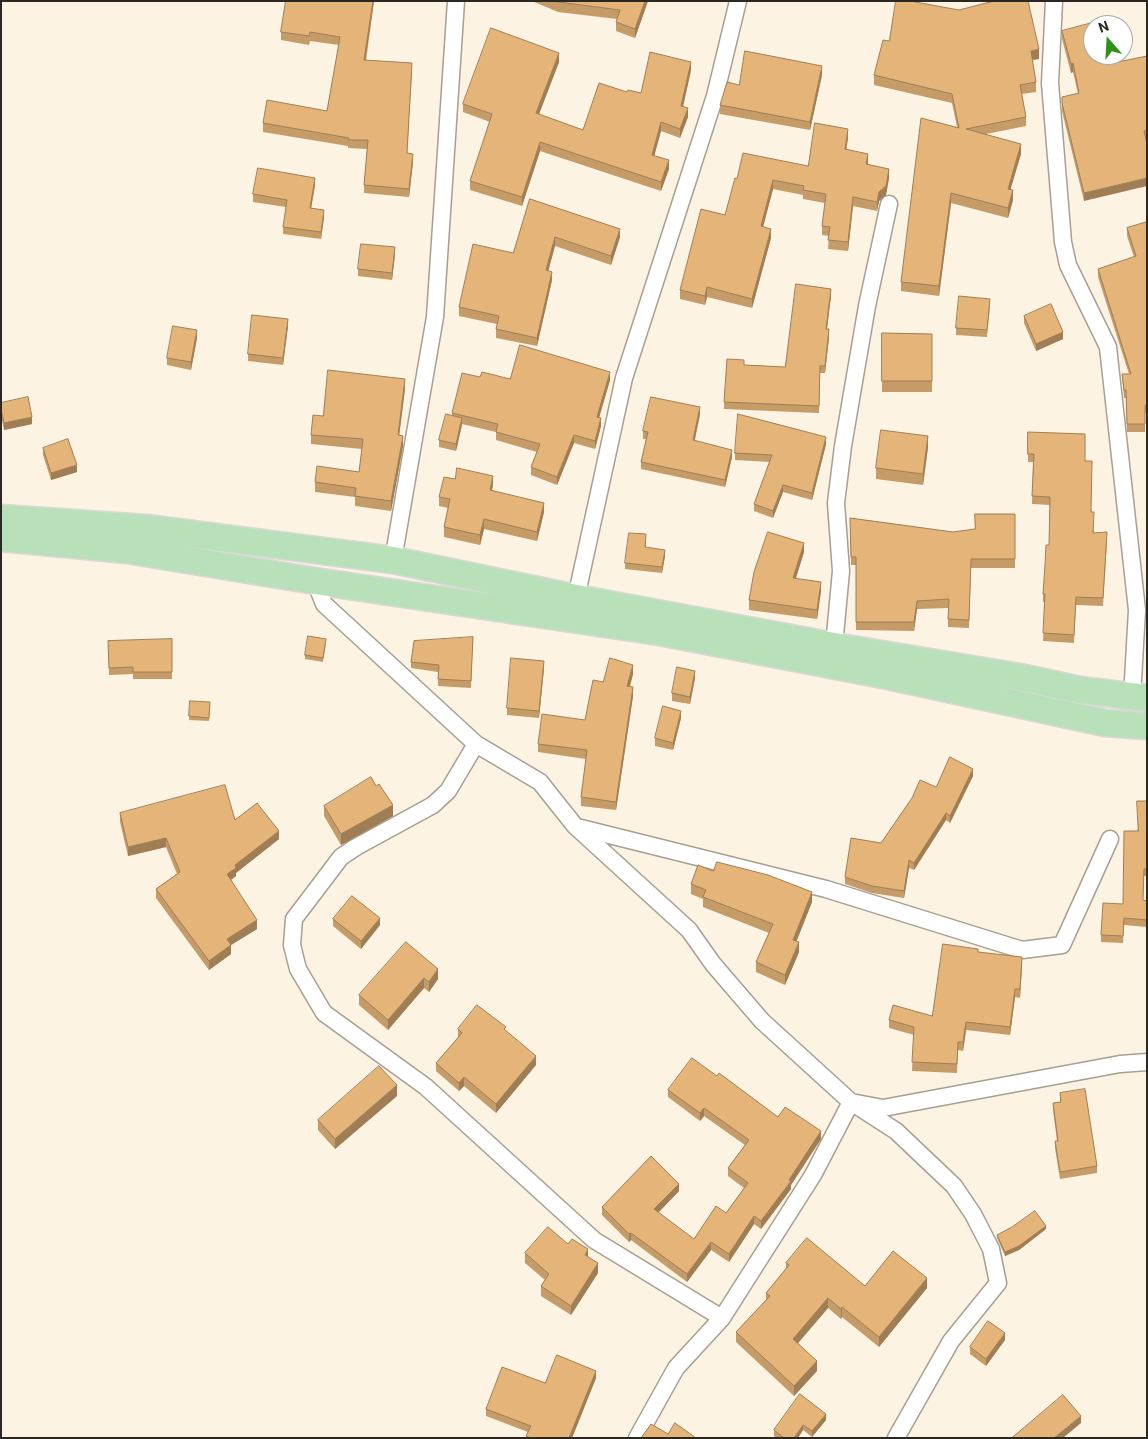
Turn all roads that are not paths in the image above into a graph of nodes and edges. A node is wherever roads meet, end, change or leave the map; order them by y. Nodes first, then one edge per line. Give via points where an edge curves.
1 (456, 1) edge
2 (738, 1) edge
3 (1054, 1) edge
4 (889, 204) dead end
5 (1, 518) edge
6 (1, 538) edge
7 (393, 560) junction
8 (316, 581) junction
9 (576, 598) junction
10 (834, 646) junction
11 (1140, 697) edge
12 (1147, 726) edge
13 (476, 744) junction
14 (575, 826) junction
15 (1110, 839) dead end
16 (1147, 1062) edge
17 (850, 1102) junction
18 (722, 1318) junction
19 (638, 1438) edge
20 (896, 1438) edge

1 - 7 street via 435,317
2 - 9 street via 715,96 624,378
3 - 11 street via 1050,83 1063,242 1068,265 1108,347 1137,610
4 - 10 street via 867,306 843,446 836,503 841,571
5 - 7 main road via 146,528
6 - 8 main road via 127,550
7 - 9 main road
8 - 12 main road via 659,632 888,676 1105,723
8 - 13 street via 324,604
9 - 10 main road
10 - 11 main road via 1080,690
13 - 14 street via 540,782
13 - 18 street via 448,791 433,805 342,857 294,919 292,945 298,969 324,1013 426,1087 594,1240
14 - 15 street via 826,889 1022,950 1062,945
14 - 17 street via 689,930 762,1021
16 - 17 street via 1120,1064 883,1108
17 - 18 street via 813,1175
17 - 20 street via 896,1131 954,1186 992,1249 998,1283 951,1340
18 - 19 street via 676,1368

